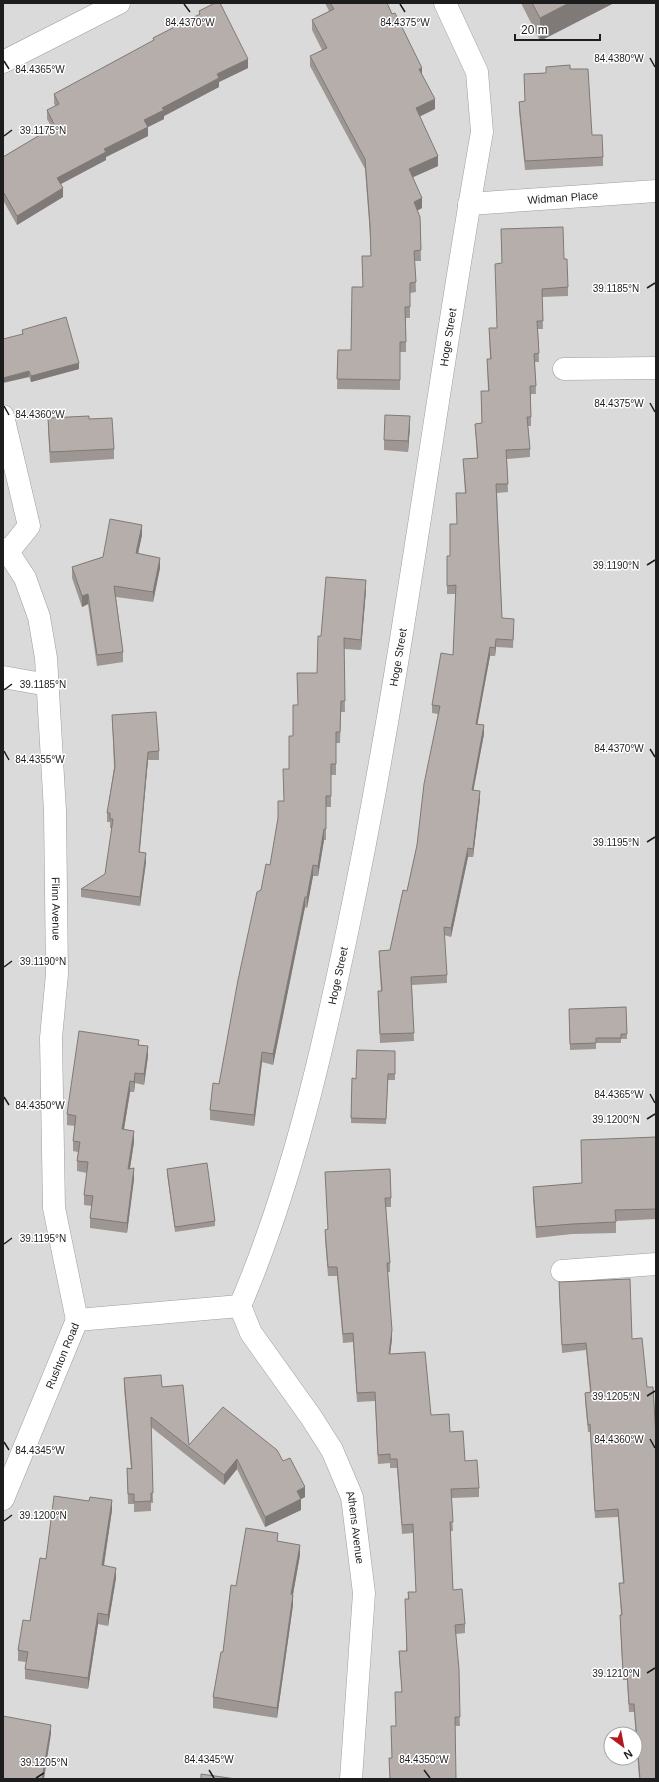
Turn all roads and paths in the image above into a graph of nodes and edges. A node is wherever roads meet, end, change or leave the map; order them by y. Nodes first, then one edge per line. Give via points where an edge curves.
1 (119, 3) edge
2 (445, 3) edge
3 (3, 62) edge
4 (656, 192) edge
5 (469, 204) junction
6 (656, 368) edge
7 (564, 369) dead end
8 (3, 416) edge
9 (6, 550) edge
10 (3, 677) edge
11 (48, 685) junction
12 (656, 1264) edge
13 (562, 1271) dead end
14 (240, 1306) junction
15 (77, 1320) junction
16 (3, 1498) edge
17 (351, 1779) edge

1 - 3 street
2 - 5 street, Hoge Street via 477,72 482,132
4 - 5 street, Widman Place
5 - 14 street, Hoge Street via 370,824 336,985 302,1126 271,1226
6 - 7 street
8 - 9 street via 29,526
9 - 11 street, Flinn Avenue via 25,578 39,618
10 - 11 street
11 - 15 street, Flinn Avenue via 55,818 57,974 51,1038 54,1208
12 - 13 street
14 - 15 street, Rushton Road
14 - 17 street, Athens Avenue via 251,1333 332,1450 352,1497 364,1592
15 - 16 street, Rushton Road

